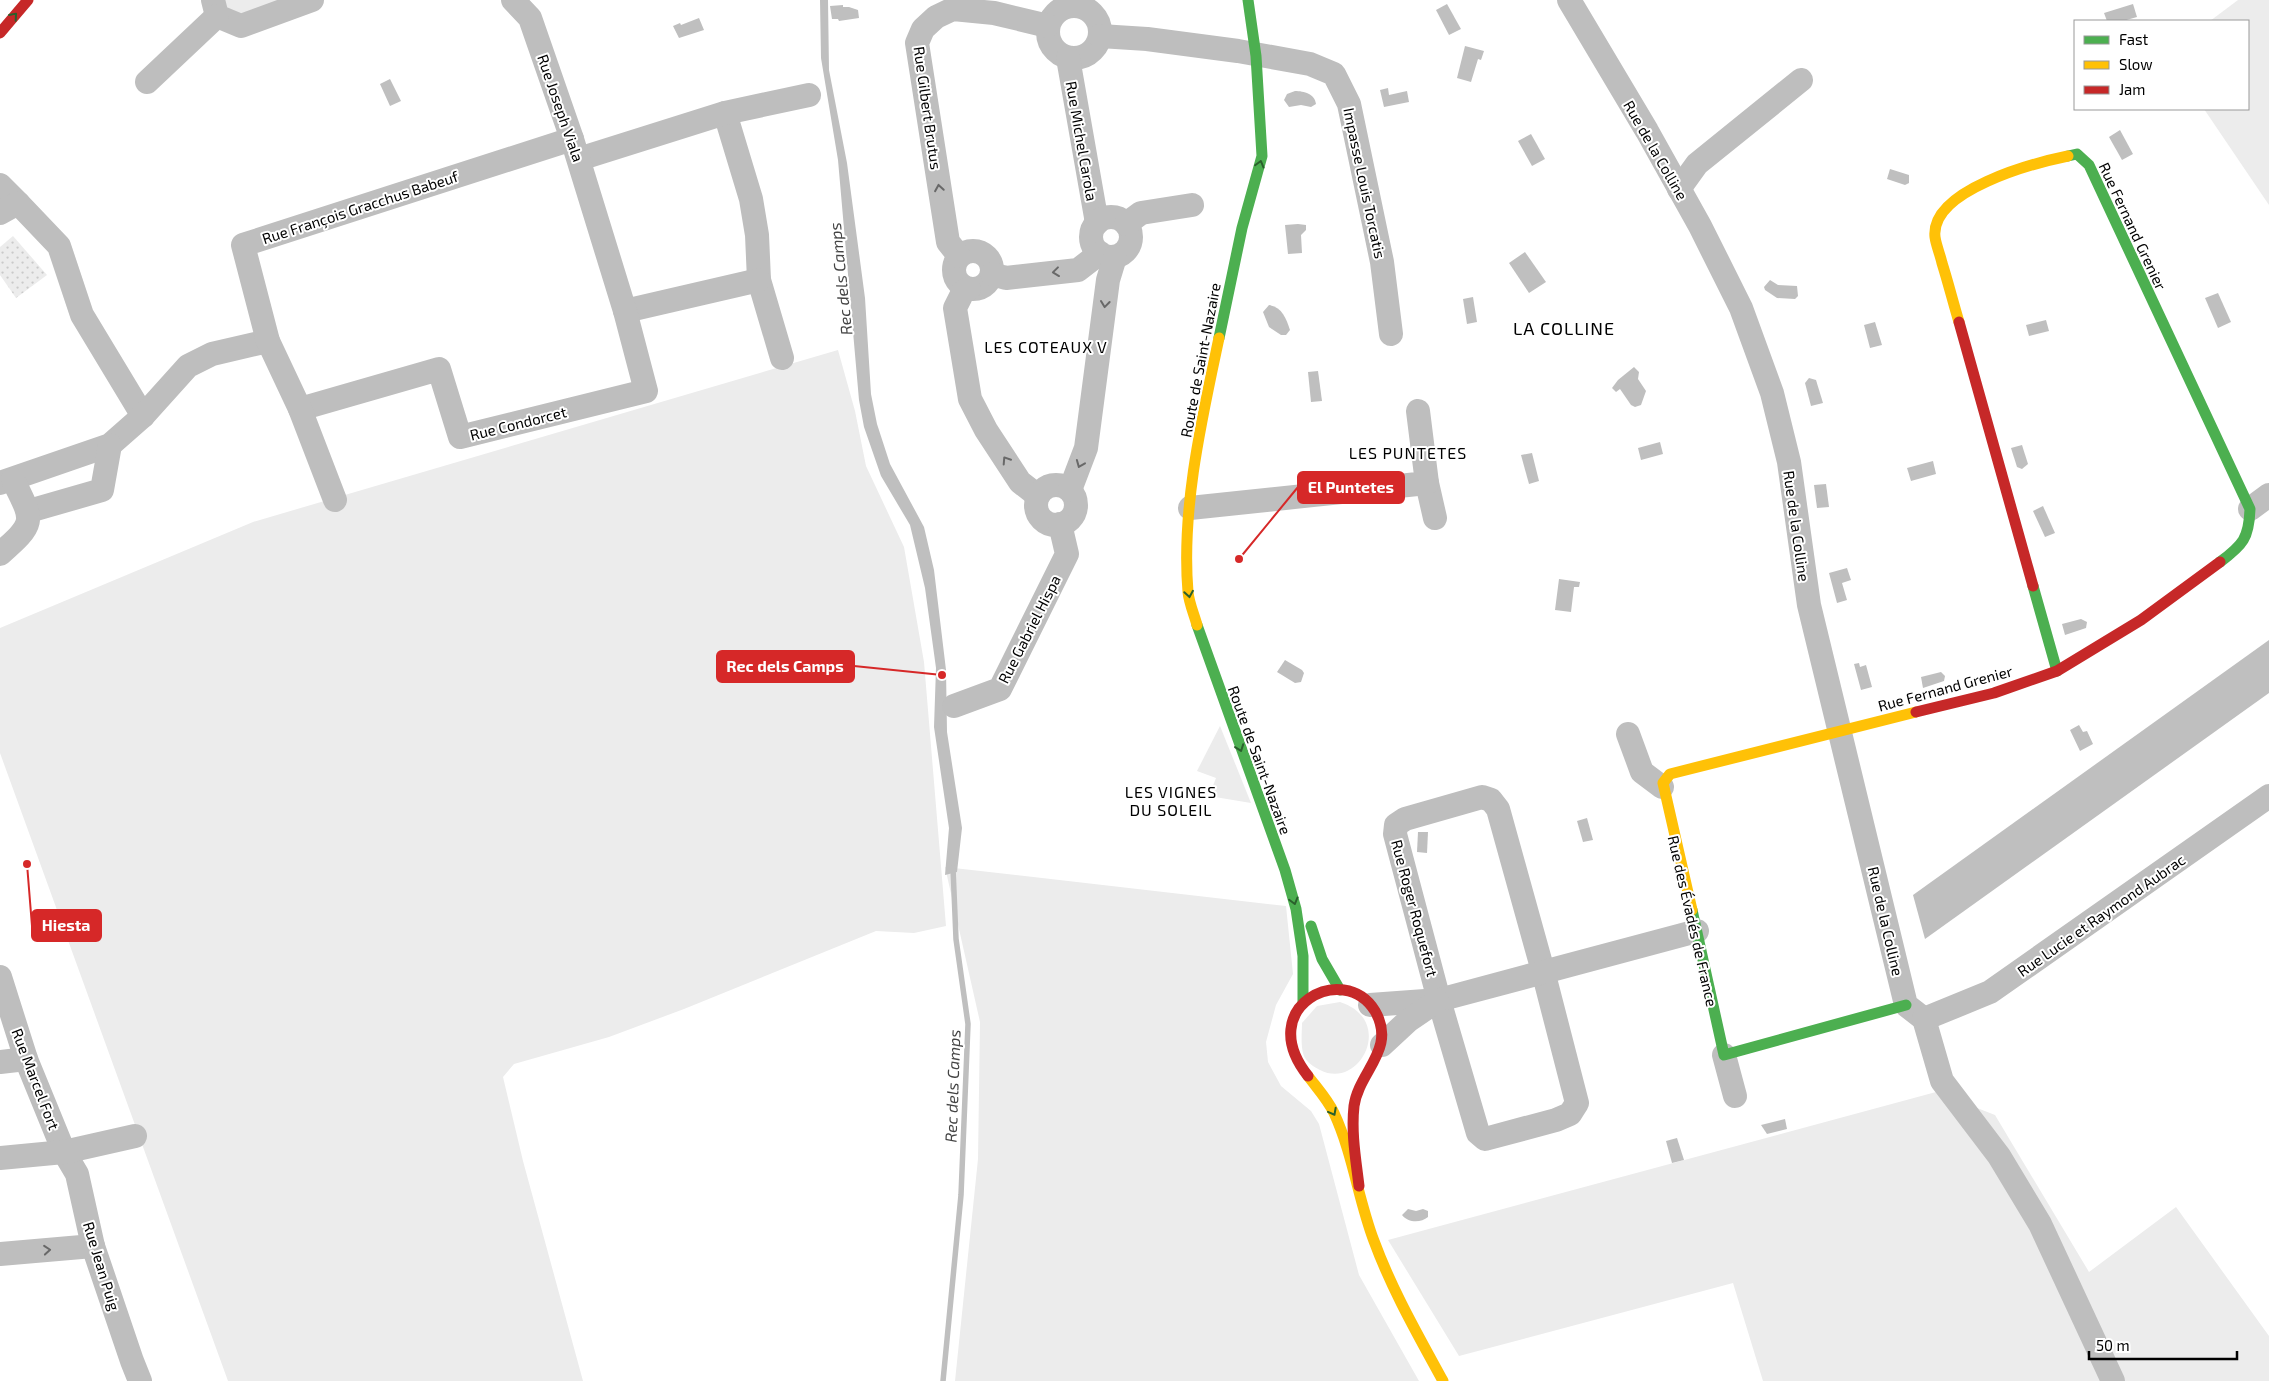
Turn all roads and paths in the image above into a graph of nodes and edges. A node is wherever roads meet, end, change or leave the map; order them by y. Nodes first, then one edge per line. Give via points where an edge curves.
1 (28, 0) edge
2 (312, 0) edge
3 (513, 0) edge
4 (1248, 0) edge
5 (1569, 0) edge
6 (993, 7) edge
7 (215, 8) edge
8 (1102, 18) edge
9 (1048, 26) junction
10 (0, 33) edge
11 (1242, 52) junction
12 (1068, 58) junction
13 (1801, 80) dead end
14 (147, 82) dead end
15 (809, 95) dead end
16 (725, 113) junction
17 (576, 149) junction
18 (1246, 171) dead end
19 (0, 185) edge
20 (1679, 189) junction
21 (1192, 204) dead end
22 (9, 208) edge
23 (597, 223) joint
24 (1097, 223) junction
25 (1126, 224) junction
26 (1242, 228) junction
27 (1107, 255) junction
28 (959, 256) junction
29 (992, 274) junction
30 (759, 280) junction
31 (970, 289) junction
32 (625, 311) junction
33 (1391, 334) dead end
34 (268, 341) junction
35 (782, 358) dead end
36 (300, 409) junction
37 (1418, 411) dead end
38 (143, 416) junction
39 (110, 446) junction
40 (6, 481) edge
41 (1427, 483) junction
42 (1070, 490) junction
43 (2269, 495) edge
44 (1038, 496) junction
45 (335, 500) dead end
46 (2250, 509) junction
47 (29, 511) junction
48 (1189, 518) junction
49 (1435, 518) dead end
50 (1060, 524) junction
51 (0, 554) edge
52 (2057, 671) junction
53 (954, 706) dead end
54 (1840, 731) junction
55 (1628, 734) dead end
56 (1662, 787) junction
57 (2269, 796) edge
58 (1697, 931) junction
59 (1543, 971) junction
60 (0, 977) edge
61 (1340, 990) junction
62 (1438, 1000) junction
63 (1303, 1003) junction
64 (1370, 1005) junction
65 (1915, 1012) junction
66 (1382, 1045) junction
67 (1724, 1055) junction
68 (26, 1059) junction
69 (0, 1062) edge
70 (1370, 1068) junction
71 (1306, 1072) junction
72 (1352, 1080) dead end
73 (1324, 1081) dead end
74 (1735, 1096) dead end
75 (135, 1136) dead end
76 (64, 1152) junction
77 (0, 1158) edge
78 (1359, 1186) junction
79 (93, 1246) junction
80 (0, 1254) edge
81 (140, 1381) edge
82 (1443, 1381) edge
83 (2113, 1381) edge

10 -> 1 street
2 - 7 street via 242,26
3 - 17 street, Rue Joseph Viala via 530,18
4 - 11 street, Route de Saint-Nazaire
5 - 20 street, Rue de la Colline
6 - 9 street, Rue Gilbert Brutus
28 -> 6 street, Rue Gilbert Brutus via 948,242 917,43 923,29 936,17 953,9
7 - 14 street
8 - 9 street via 1075,6 1058,11
8 - 11 street via 1147,39
8 - 12 street via 1098,44 1085,56
9 - 12 street via 1050,42 1060,55
26 -> 11 street, Route de Saint-Nazaire via 1262,156
11 - 33 street, Impasse Louis Torcatis via 1310,64 1334,74 1349,104 1382,262
12 - 24 street, Rue Michel Carola
13 - 20 street via 1697,164
15 - 16 street
16 - 17 street
16 - 30 street via 751,199
17 - 23 street, Rue Joseph Viala
17 - 34 street, Rue François Gracchus Babeuf via 243,245
18 - 26 street, Route de Saint-Nazaire
19 - 22 street
20 - 54 street, Rue de la Colline via 1741,308 1772,394 1788,462 1809,605
21 - 25 street via 1141,213
22 - 38 street via 59,246 82,315
23 - 32 street, Rue Condorcet
24 - 25 street via 1112,218
24 - 27 street via 1091,239 1094,247
25 - 27 street via 1131,240 1128,247 1122,253
26 - 48 street, Route de Saint-Nazaire via 1210,382
27 -> 29 street via 1078,270 1006,278
27 -> 42 street via 1108,280 1086,448
28 - 29 street via 966,251 982,252 989,258
28 - 31 street via 954,275 962,286
29 - 31 street via 983,286
30 - 32 street
30 - 35 street
44 -> 31 street via 1020,482 986,430 970,398 955,308 963,292
32 - 36 street, Rue Condorcet via 646,391 460,437 439,368
34 - 36 street
34 - 38 street via 212,354 188,366
36 - 45 street
37 - 41 street
38 - 39 street
39 - 40 street
39 - 47 street via 102,490
40 - 47 street
41 - 48 street
41 - 49 street
42 - 44 street via 1049,486
42 - 50 street via 1075,497 1074,514
43 - 46 street
44 - 50 street via 1040,517 1046,522
46 - 52 street, Rue Fernand Grenier via 2249,529 2238,549 2141,620
46 - 52 street, Rue Fernand Grenier via 2089,165 2077,154 2056,158 1977,185 1957,197 1940,215 1935,235
47 - 51 street via 26,531
48 - 61 street, Route de Saint-Nazaire via 1201,600 1216,652 1292,854 1314,941
48 -> 63 street, Route de Saint-Nazaire via 1188,593 1202,644 1285,870 1296,910 1303,956
50 - 53 street, Rue Gabriel Hispa via 1067,554 1000,689
52 - 54 street, Rue Fernand Grenier via 1994,693
54 - 56 street via 1670,774
54 - 65 street, Rue de la Colline
55 - 56 street via 1642,772
56 - 58 street, Rue des Évadés de France
57 - 65 street, Rue Lucie et Raymond Aubrac via 1990,992
58 - 59 street, Rue Roger Roquefort
58 - 67 street, Rue des Évadés de France
59 - 62 street, Rue Roger Roquefort
59 - 62 street, Rue Roger Roquefort via 1577,1103 1570,1114 1556,1120 1486,1138 1478,1133
59 - 62 street, Rue Roger Roquefort via 1498,809 1491,800 1482,797 1405,819 1396,825 1394,834
60 - 68 street, Rue Marcel Fort
61 - 63 street via 1314,995
61 - 64 street via 1361,997
62 - 64 street, Rue Roger Roquefort
62 - 66 street, Rue Roger Roquefort via 1409,1020
63 - 71 street via 1294,1015 1290,1045
64 - 66 street via 1378,1017
65 - 67 street
65 - 83 street, Rue de la Colline via 1942,1081 1999,1156 2040,1224
66 - 70 street
67 - 74 street, Rue des Évadés de France
68 - 69 street
68 - 76 street, Rue Marcel Fort
70 - 72 street
70 - 78 street via 1356,1096 1352,1121
71 - 73 street
71 -> 78 street via 1334,1111
75 - 76 street
76 - 77 street
76 - 79 street, Rue Jean Puig via 77,1174
78 - 82 street via 1373,1239
80 -> 79 street
79 - 81 street, Rue Jean Puig

